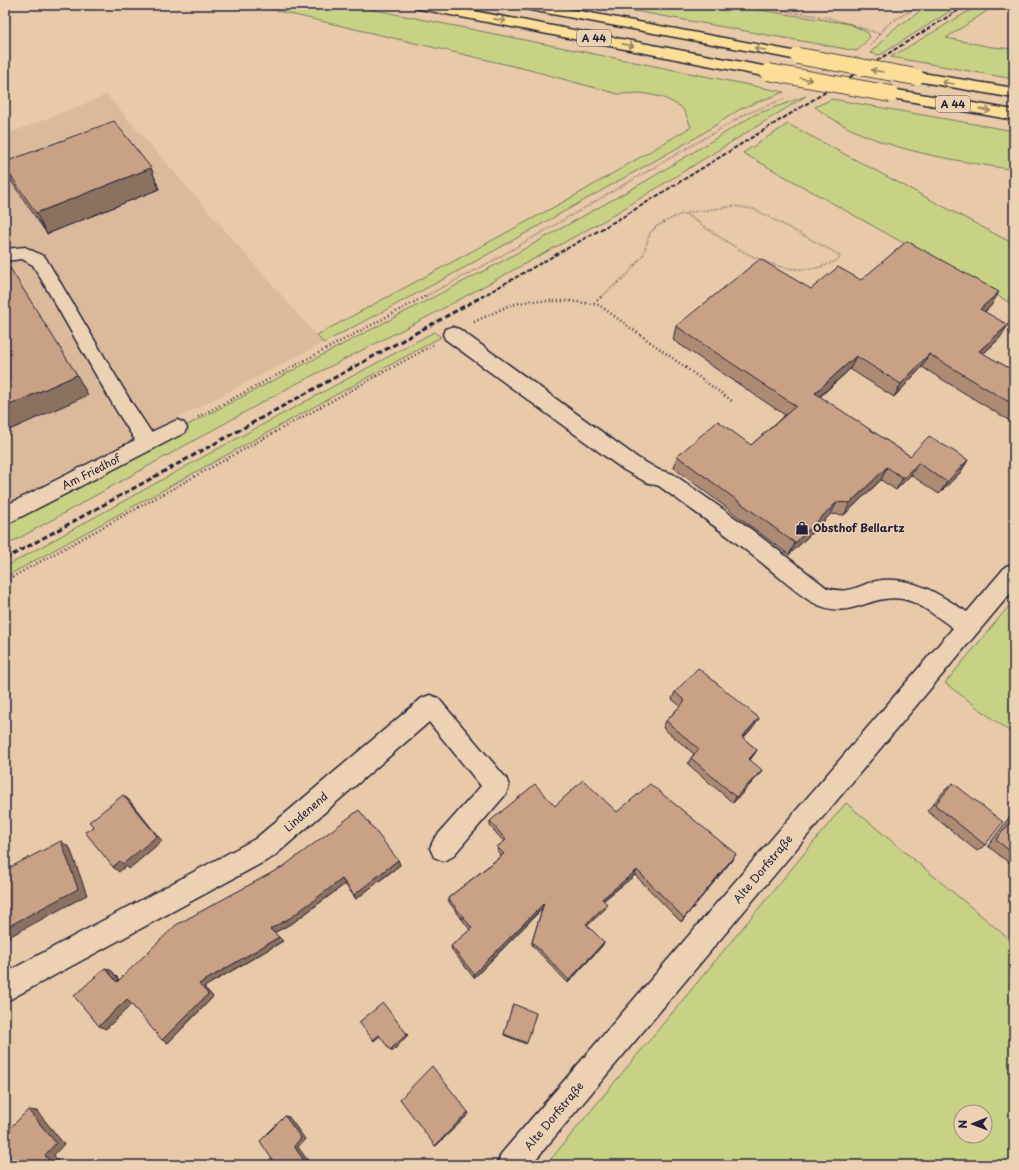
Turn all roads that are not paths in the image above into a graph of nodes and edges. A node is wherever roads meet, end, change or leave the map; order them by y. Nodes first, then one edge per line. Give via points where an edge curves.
1 (420, 5) edge
2 (525, 5) edge
3 (1014, 93) edge
4 (1014, 115) edge
5 (5, 255) edge
6 (452, 334) road end
7 (177, 428) road end
8 (148, 443) junction
9 (5, 516) edge
10 (1014, 573) edge
11 (969, 626) junction
12 (443, 848) dead end
13 (5, 988) edge
14 (512, 1165) edge

1 -> 4 highway, A 44, bridge via 768,72
3 -> 2 highway, A 44, bridge via 916,78
5 - 8 street via 25,253 39,261
6 - 11 street via 632,464 672,485 740,533 820,595 839,601 851,600 882,589 906,590 935,604
7 - 8 street, Am Friedhof
8 - 9 street, Am Friedhof
10 - 11 street, Alte Dorfstraße
11 - 14 street, Alte Dorfstraße
12 - 13 street, Lindenend via 497,786 430,706 264,848

